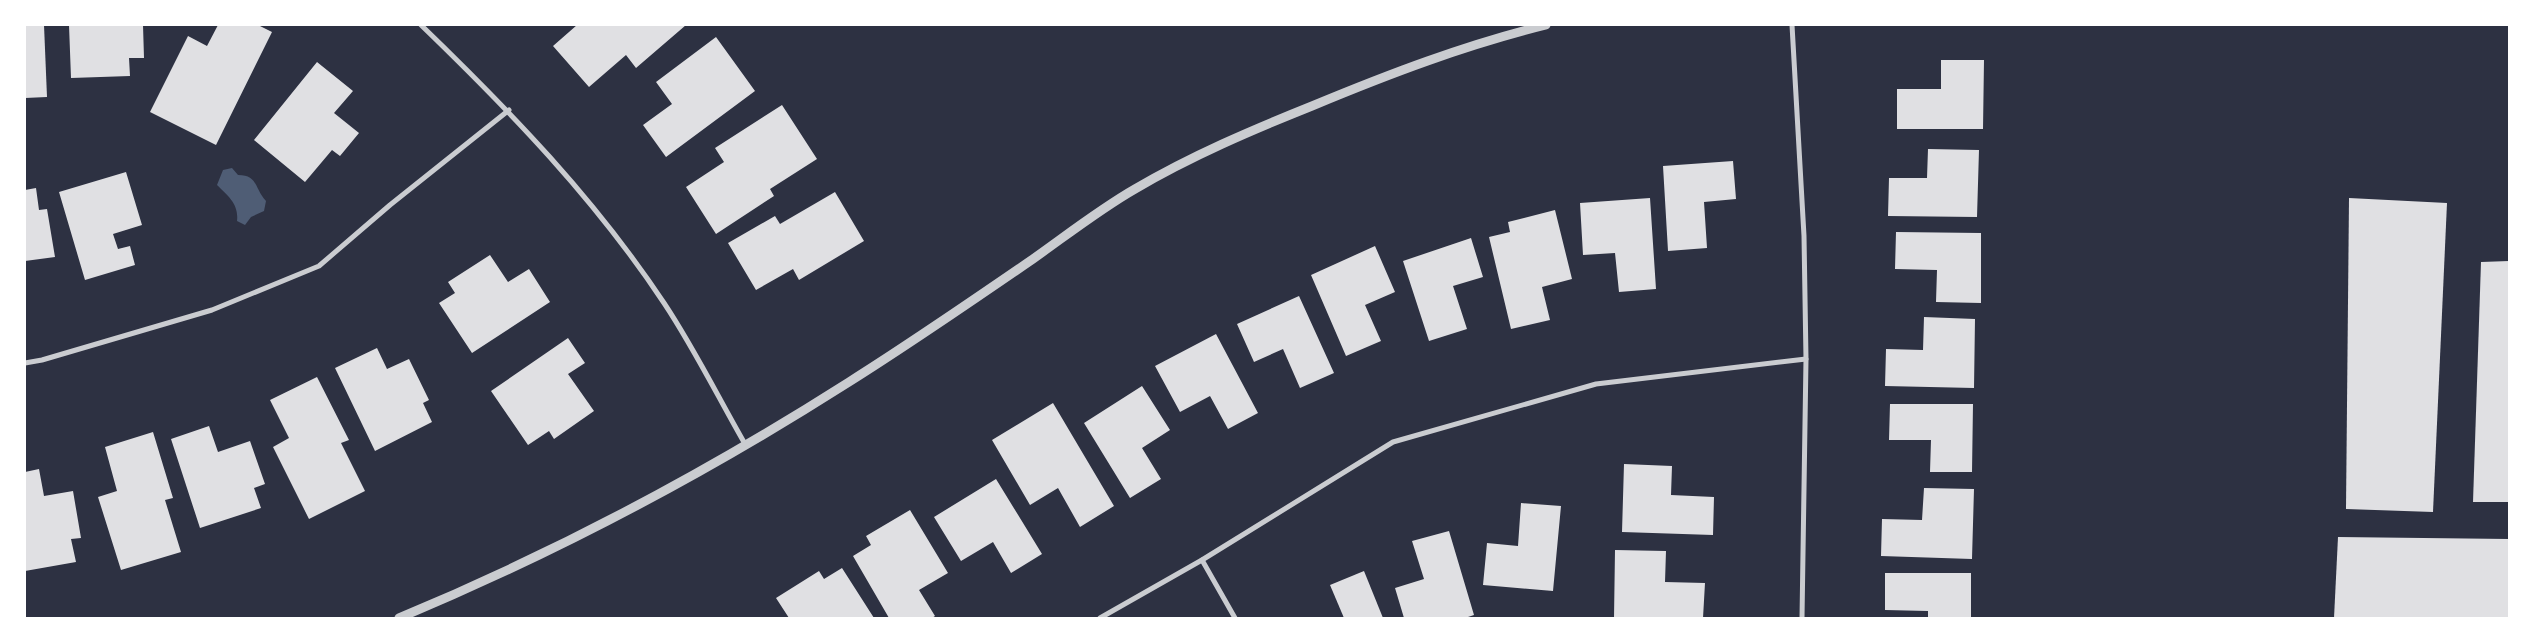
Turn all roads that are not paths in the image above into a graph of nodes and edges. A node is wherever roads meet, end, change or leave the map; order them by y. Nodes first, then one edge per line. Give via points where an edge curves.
1 (421, 25) edge
2 (1546, 25) edge
3 (1792, 25) edge
4 (509, 110) junction
5 (1806, 359) junction
6 (25, 363) edge
7 (745, 444) junction
8 (1202, 560) junction
9 (399, 618) edge
10 (1100, 618) edge
11 (1235, 618) edge
12 (1802, 618) edge

1 - 4 street
2 - 7 street via 1412,64 1257,128 1133,190 948,318
3 - 5 street via 1804,236
4 - 6 street via 318,266 212,310
4 - 7 street via 603,218 664,304
5 - 8 street via 1596,384 1393,442
5 - 12 street
7 - 9 street via 607,522 468,590
8 - 10 street
8 - 11 street

